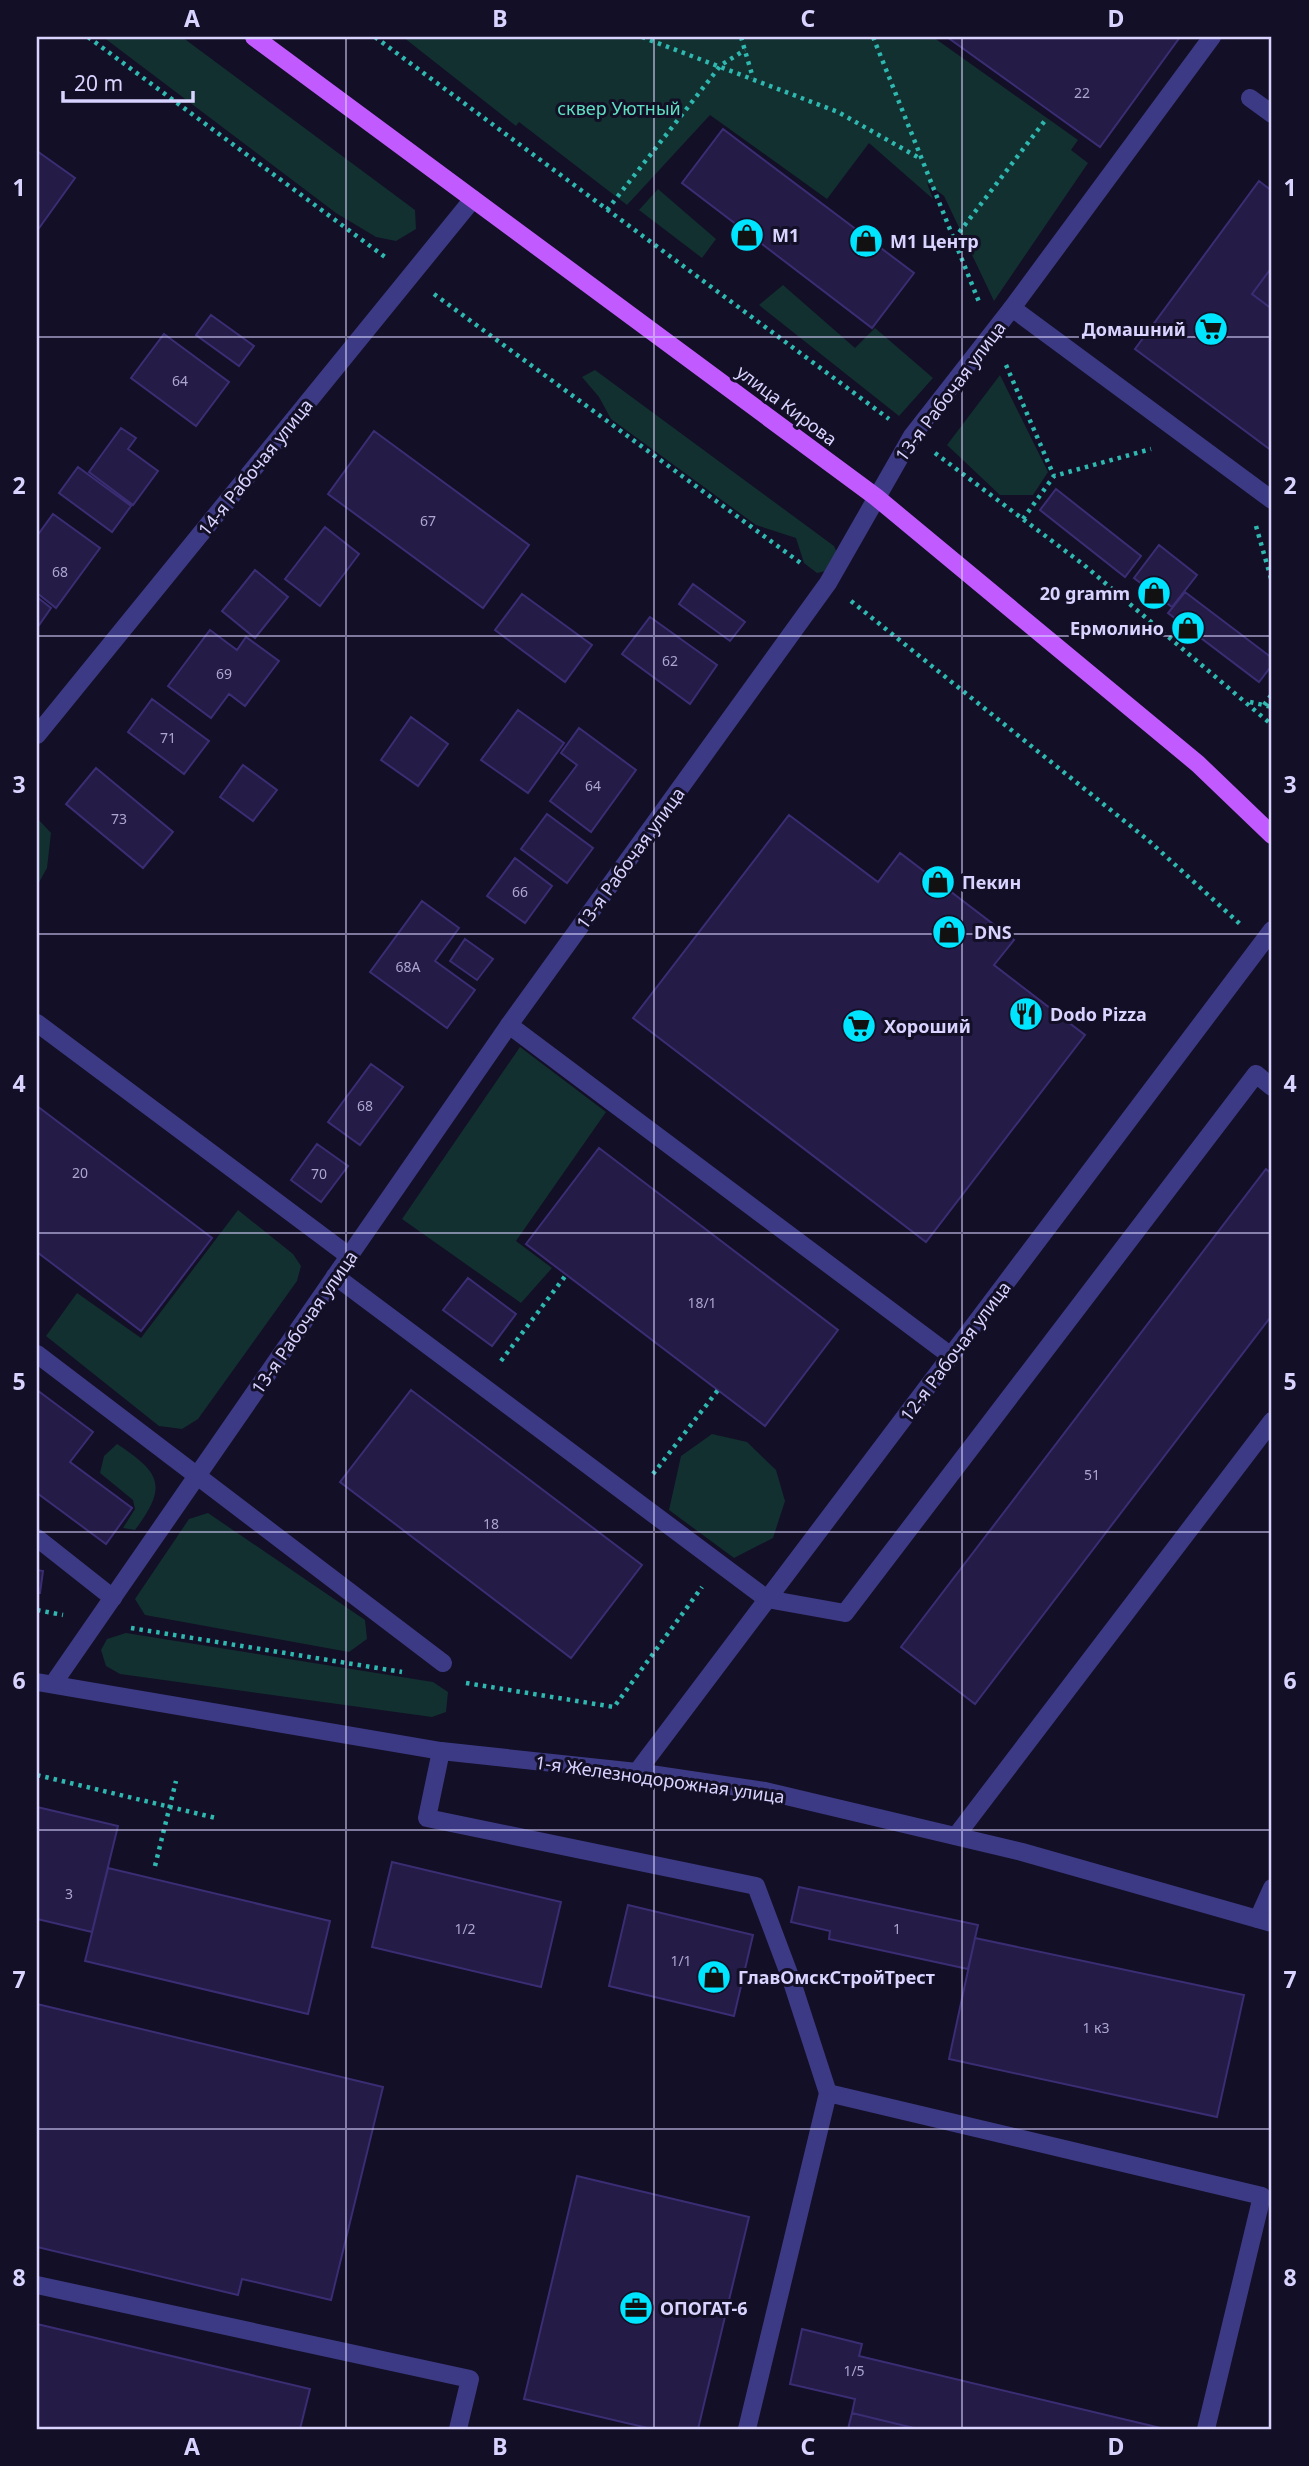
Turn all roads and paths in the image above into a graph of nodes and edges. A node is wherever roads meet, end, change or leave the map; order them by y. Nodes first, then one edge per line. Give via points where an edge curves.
1 (88, 37) edge
2 (254, 37) edge
3 (375, 37) edge
4 (642, 37) edge
5 (741, 37) edge
6 (873, 37) edge
7 (1212, 37) edge
8 (745, 50) junction
9 (721, 65) junction
10 (753, 78) junction
11 (1250, 98) dead end
12 (1272, 114) edge
13 (1047, 118) dead end
14 (922, 160) junction
15 (473, 199) junction
16 (607, 210) junction
17 (953, 240) junction
18 (410, 276) junction
19 (1012, 308) junction
20 (992, 334) junction
21 (912, 436) junction
22 (1189, 439) junction
23 (1054, 476) junction
24 (876, 497) junction
25 (1272, 500) edge
26 (1023, 519) dead end
27 (828, 583) junction
28 (1272, 694) edge
29 (1249, 701) junction
30 (1264, 705) junction
31 (1272, 707) edge
32 (1272, 724) edge
33 (37, 735) edge
34 (1272, 835) edge
35 (1267, 937) edge
36 (37, 1023) edge
37 (509, 1025) junction
38 (1272, 1087) edge
39 (349, 1256) junction
40 (566, 1275) dead end
41 (335, 1276) junction
42 (37, 1354) edge
43 (951, 1356) junction
44 (482, 1387) junction
45 (718, 1390) dead end
46 (1272, 1421) edge
47 (197, 1476) junction
48 (634, 1500) junction
49 (37, 1538) edge
50 (113, 1598) junction
51 (767, 1599) junction
52 (443, 1663) dead end
53 (45, 1683) edge
54 (441, 1751) junction
55 (637, 1772) junction
56 (37, 1776) edge
57 (44, 1777) junction
58 (176, 1781) dead end
59 (37, 1784) edge
60 (170, 1807) junction
61 (216, 1818) dead end
62 (956, 1836) junction
63 (155, 1866) dead end
64 (1272, 1888) edge
65 (1265, 1921) edge
66 (828, 2093) junction
67 (37, 2285) edge
68 (458, 2429) edge
69 (747, 2429) edge
70 (1206, 2429) edge

1 - 18 path
2 - 15 main road, улица Кирова
3 - 16 path
4 - 9 path
5 - 8 path
6 - 14 path
7 - 19 street, 13-я Рабочая улица
8 - 9 path
8 - 10 path
9 - 10 path
9 - 16 path
10 - 14 path via 838,112
11 - 12 street
13 - 17 path
14 - 17 path
15 - 18 street, 14-я Рабочая улица
15 - 24 main road, улица Кирова
16 - 21 path
17 - 20 path
18 - 27 path
18 - 33 street, 14-я Рабочая улица
19 - 20 street, 13-я Рабочая улица
19 - 22 street
20 - 21 street, 13-я Рабочая улица
20 - 23 path
21 - 24 street, 13-я Рабочая улица
21 - 29 path via 1084,565
22 - 23 path
22 - 25 street
23 - 26 path
24 - 27 street, 13-я Рабочая улица
24 - 34 main road, улица Кирова via 1198,764
27 - 35 path
27 - 37 street, 13-я Рабочая улица
28 - 30 path
29 - 30 path
29 - 32 path
30 - 31 path
35 - 43 street, 12-я Рабочая улица
36 - 39 street
37 - 39 street, 13-я Рабочая улица
37 - 43 street
38 - 51 street via 1256,1074 845,1613
39 - 41 street, 13-я Рабочая улица
40 - 44 path
41 - 44 street
41 - 47 street, 13-я Рабочая улица
42 - 47 street
43 - 51 street, 12-я Рабочая улица
44 - 48 street
45 - 48 path
46 - 62 street
47 - 50 street, 13-я Рабочая улица
47 - 52 street
48 - 51 street
49 - 50 street
50 - 53 street, 13-я Рабочая улица
51 - 55 street, 12-я Рабочая улица
53 - 54 street, 1-я Железнодорожная улица
54 - 55 street, 1-я Железнодорожная улица
54 - 66 street via 428,1818 756,1886
55 - 62 street, 1-я Железнодорожная улица via 765,1791
56 - 57 path
57 - 59 path
57 - 60 path
58 - 60 path
60 - 61 path
60 - 63 path
62 - 65 street, 1-я Железнодорожная улица
64 - 65 street
66 - 69 street
66 - 70 street via 1262,2196
67 - 68 street via 470,2379

